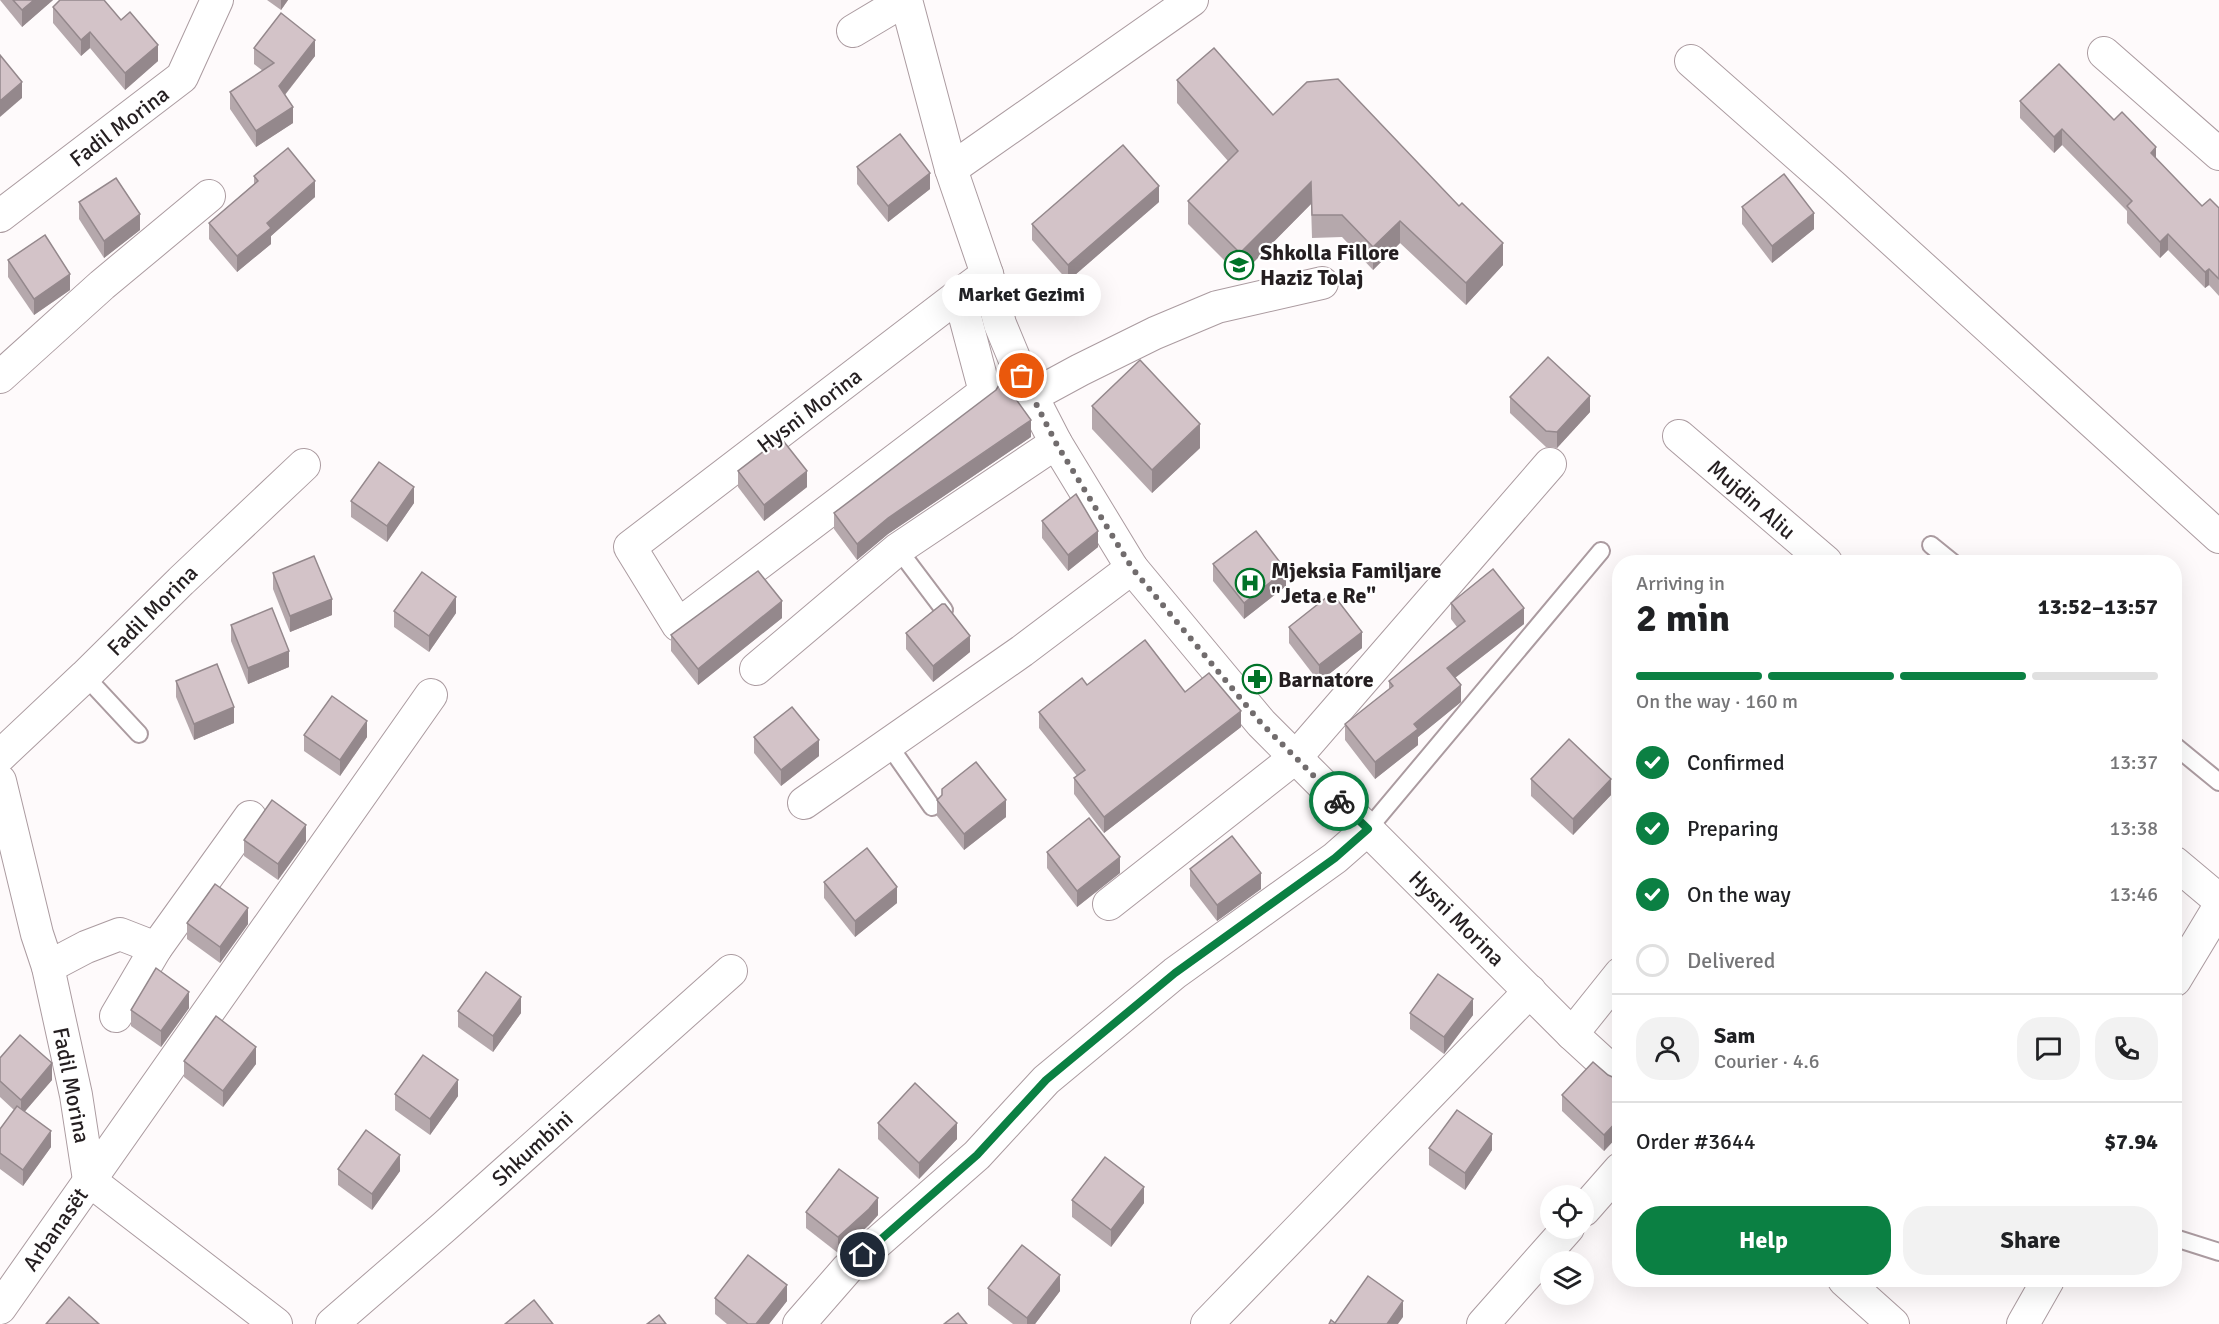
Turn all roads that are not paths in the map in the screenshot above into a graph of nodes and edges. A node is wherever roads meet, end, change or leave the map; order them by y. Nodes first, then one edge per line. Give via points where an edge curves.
1 (217, 0) edge
2 (1192, 0) edge
3 (910, 2) edge
4 (853, 31) dead end
5 (2104, 53) dead end
6 (1691, 61) dead end
7 (2219, 153) edge
8 (951, 169) junction
9 (209, 196) dead end
10 (0, 216) edge
11 (975, 283) junction
12 (1322, 283) dead end
13 (0, 377) edge
14 (1032, 396) junction
15 (1679, 436) dead end
16 (1056, 443) junction
17 (1550, 464) dead end
18 (304, 465) dead end
19 (2219, 537) edge
20 (1931, 545) dead end
21 (898, 549) junction
22 (1601, 551) dead end
23 (1818, 555) edge
24 (1943, 555) edge
25 (1132, 568) junction
26 (944, 610) edge
27 (756, 669) dead end
28 (85, 676) junction
29 (431, 695) dead end
30 (140, 734) dead end
31 (888, 744) junction
32 (2182, 752) edge
33 (0, 756) edge
34 (1296, 757) junction
35 (0, 781) edge
36 (2219, 782) edge
37 (804, 803) dead end
38 (932, 807) dead end
39 (250, 817) dead end
40 (1368, 829) junction
41 (2182, 868) edge
42 (2219, 900) edge
43 (1109, 904) dead end
44 (2219, 907) edge
45 (156, 948) junction
46 (48, 967) junction
47 (2182, 968) edge
48 (731, 970) dead end
49 (1612, 984) edge
50 (1530, 991) junction
51 (116, 1016) dead end
52 (1572, 1034) junction
53 (1612, 1071) edge
54 (1612, 1178) edge
55 (89, 1180) junction
56 (1594, 1199) edge
57 (1558, 1239) edge
58 (2182, 1240) edge
59 (2219, 1252) edge
60 (1852, 1287) edge
61 (2044, 1287) edge
62 (5, 1291) edge
63 (276, 1324) edge
64 (332, 1324) edge
65 (799, 1324) edge
66 (1208, 1324) edge
67 (1484, 1324) edge
68 (1893, 1324) edge
69 (2023, 1324) edge

1 - 10 street, Fadil Morina via 182,77
2 - 8 street
3 - 4 street
3 - 8 street, Hysni Morina
5 - 7 street
6 - 19 street
8 - 11 street, Hysni Morina
9 - 13 street
11 - 11 street, Hysni Morina via 630,547 678,625 985,392 964,312
11 - 14 street, Hysni Morina via 1000,324
12 - 14 street via 1217,307 1080,369
14 - 16 street, Hysni Morina
15 - 23 street, Mujdin Aliu
16 - 21 street
16 - 25 street, Hysni Morina
17 - 34 street
18 - 28 street, Fadil Morina
20 - 24 lane
21 - 26 lane
21 - 27 street
22 - 40 lane
25 - 31 street
25 - 34 street, Hysni Morina via 1261,723
28 - 30 lane
28 - 33 street, Fadil Morina
29 - 55 street, Arbanasët
31 - 37 street
31 - 38 lane
32 - 36 lane
34 - 40 street, Hysni Morina
34 - 43 street via 1205,844
35 - 46 street, Fadil Morina
39 - 45 street
40 - 50 street, Hysni Morina
40 - 65 street via 1335,858 1175,973 1046,1080 977,1155 847,1269
41 - 42 street
44 - 47 street
45 - 46 street via 120,934
45 - 51 street
46 - 55 street, Fadil Morina via 76,1095
48 - 64 street, Shkumbini
49 - 52 street
50 - 52 street, Hysni Morina
50 - 66 street
52 - 53 street, Hysni Morina
54 - 56 street
55 - 62 street, Arbanasët
55 - 63 street
57 - 67 street
58 - 59 lane
60 - 68 street
61 - 69 street

